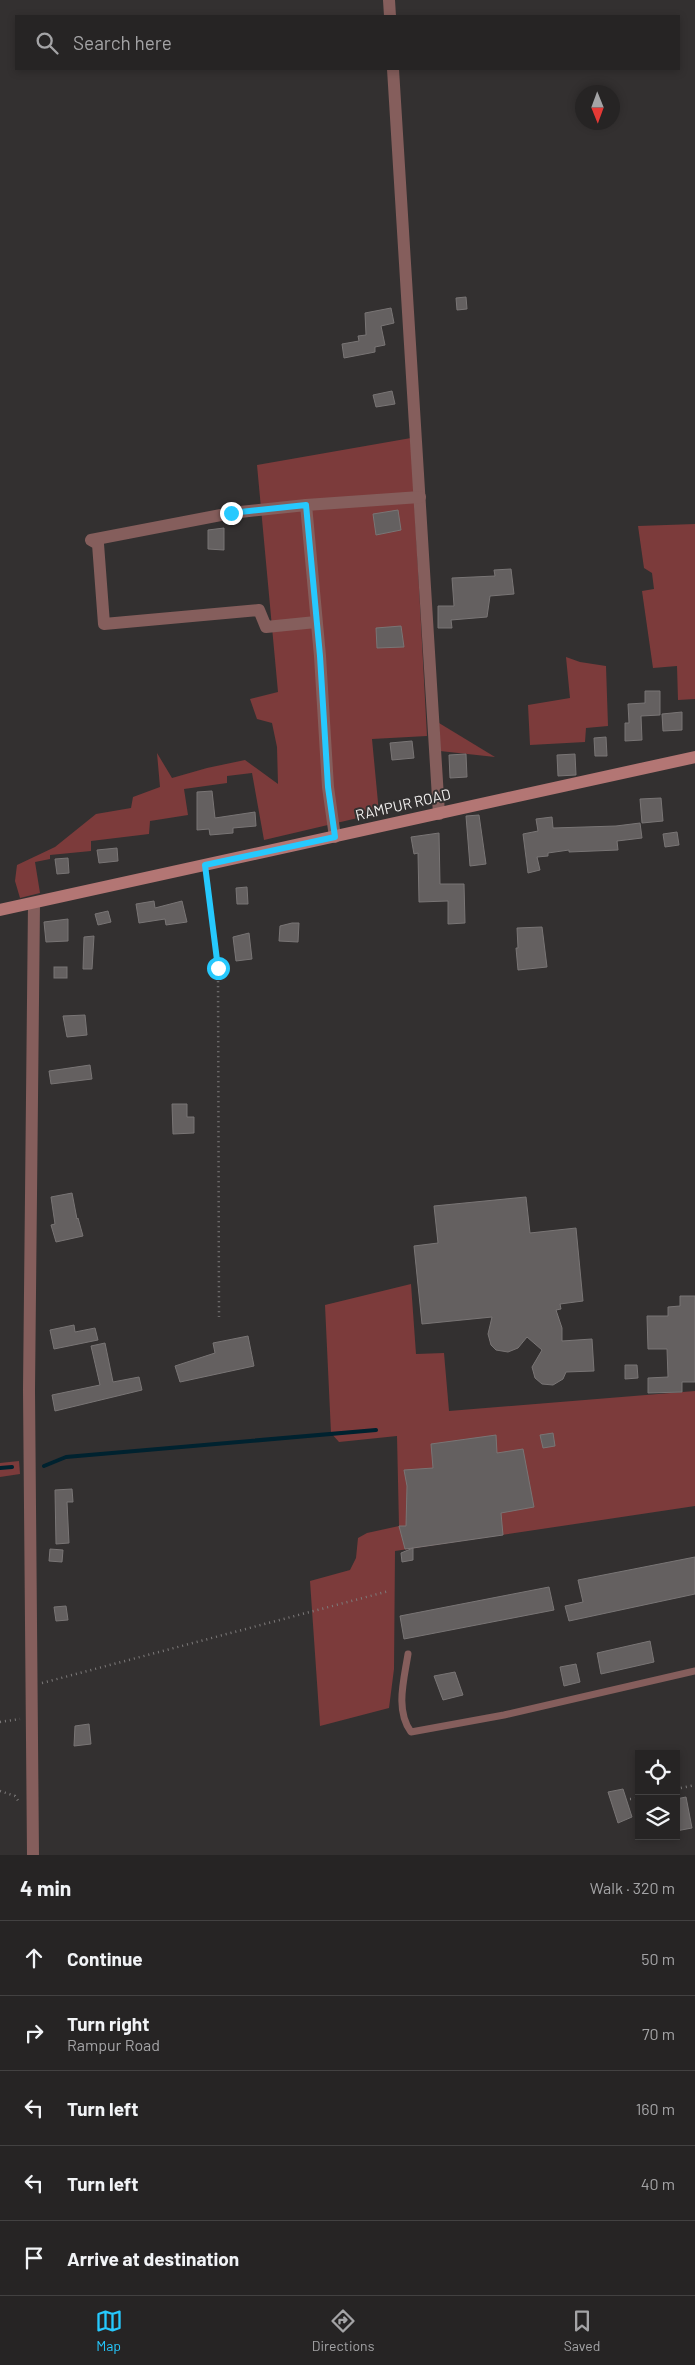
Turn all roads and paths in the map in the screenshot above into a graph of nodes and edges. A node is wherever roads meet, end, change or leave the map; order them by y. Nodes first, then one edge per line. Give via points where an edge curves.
1 (389, 0) edge
2 (390, 15) edge
3 (394, 70) edge
4 (420, 497) junction
5 (306, 505) junction
6 (316, 622) junction
7 (695, 757) edge
8 (439, 814) junction
9 (335, 837) junction
10 (205, 865) junction
11 (34, 903) junction
12 (0, 910) edge
13 (219, 1317) dead end
14 (389, 1591) dead end
15 (408, 1654) dead end
16 (695, 1671) edge
17 (31, 1686) junction
18 (32, 1718) junction
19 (0, 1722) edge
20 (695, 1785) edge
21 (680, 1788) edge
22 (635, 1799) edge
23 (630, 1800) dead end
24 (32, 1855) edge

1 - 2 street
3 - 4 street
4 - 5 street
4 - 8 street
5 - 6 street
5 - 6 street via 231,513 90,540 98,544 104,624 259,610 266,627
6 - 9 street via 327,779
7 - 8 main road, RAMPUR ROAD
8 - 9 main road, RAMPUR ROAD
9 - 10 main road, RAMPUR ROAD
10 - 11 main road, RAMPUR ROAD
10 - 13 path via 218,968
11 - 12 main road, RAMPUR ROAD
11 - 17 street via 29,1390
14 - 17 path
15 - 16 lane via 401,1705 404,1723 411,1732 504,1715
17 - 18 street
18 - 19 path
18 - 24 street
20 - 21 path
22 - 23 path

